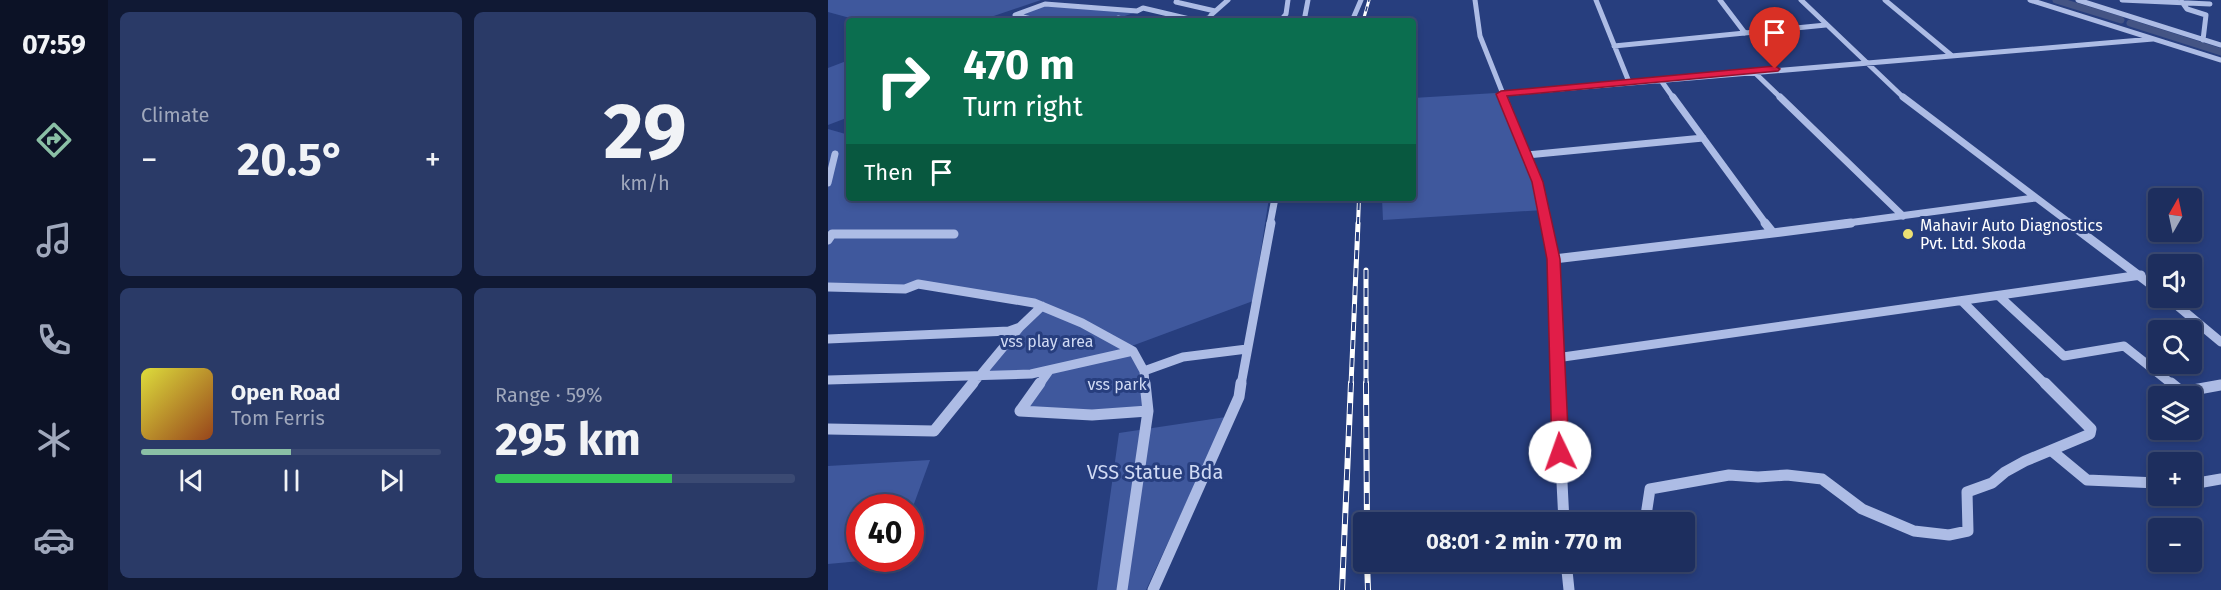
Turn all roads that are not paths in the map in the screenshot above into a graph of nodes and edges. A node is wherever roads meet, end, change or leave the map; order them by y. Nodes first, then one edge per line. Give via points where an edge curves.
1 (1177, 0) edge
2 (1228, 0) edge
3 (1288, 0) edge
4 (1308, 0) edge
5 (1361, 0) edge
6 (1475, 0) edge
7 (1596, 0) edge
8 (1720, 0) edge
9 (1800, 0) edge
10 (1885, 0) edge
11 (2030, 0) edge
12 (2078, 0) edge
13 (2122, 0) edge
14 (2158, 0) edge
15 (2182, 2) junction
16 (2210, 4) dead end
17 (1215, 11) junction
18 (1028, 18) edge
19 (1179, 18) edge
20 (1209, 18) edge
21 (1283, 18) edge
22 (1304, 18) edge
23 (1354, 18) edge
24 (2136, 18) junction
25 (1826, 25) junction
26 (2112, 26) junction
27 (1744, 33) junction
28 (2152, 39) junction
29 (2203, 39) junction
30 (2221, 45) edge
31 (1614, 46) junction
32 (1951, 54) junction
33 (2221, 60) edge
34 (1864, 62) junction
35 (1753, 71) junction
36 (1660, 80) junction
37 (1629, 82) junction
38 (1501, 94) junction
39 (1703, 138) junction
40 (835, 154) dead end
41 (1527, 155) junction
42 (828, 183) edge
43 (2035, 198) junction
44 (1274, 201) edge
45 (1903, 216) junction
46 (1773, 233) junction
47 (954, 234) dead end
48 (829, 235) edge
49 (1554, 259) junction
50 (2141, 275) junction
51 (2148, 281) edge
52 (828, 287) edge
53 (1999, 296) junction
54 (1962, 301) junction
55 (1042, 306) junction
56 (2180, 308) edge
57 (1020, 327) junction
58 (828, 339) edge
59 (2221, 342) edge
60 (1247, 349) junction
61 (1133, 351) junction
62 (1556, 358) junction
63 (1048, 371) junction
64 (1143, 371) junction
65 (982, 375) junction
66 (828, 380) edge
67 (2221, 385) edge
68 (1149, 411) junction
69 (828, 429) edge
70 (2052, 451) junction
71 (2221, 479) edge
72 (2202, 482) edge
73 (2148, 483) edge
74 (1564, 512) edge
75 (1647, 512) edge
76 (1567, 572) edge
77 (1122, 590) edge
78 (1153, 590) edge
79 (1569, 590) edge

1 - 17 street
2 - 17 street
3 - 21 street
4 - 22 street
5 - 23 street
6 - 38 street via 1480,36
7 - 31 street
8 - 27 street
9 - 25 street
10 - 32 street
11 - 26 street
12 - 24 street
13 - 14 street
14 - 15 street
15 - 16 street
15 - 29 street via 2187,9 2206,15
17 - 20 street
18 - 19 street via 1015,15 1045,4 1137,11 1143,8
24 - 26 street
24 - 29 street
25 - 27 street
25 - 34 street
26 - 28 street
27 - 31 street
28 - 32 street
28 - 33 street
29 - 30 street
31 - 37 street
32 - 34 street
34 - 35 street
34 - 43 street via 1896,92
35 - 36 street
35 - 45 street
36 - 37 street
36 - 39 street
37 - 38 street
38 - 41 street
39 - 41 street
39 - 46 street
40 - 42 street
41 - 49 street via 1538,182
43 - 45 street
43 - 50 street
44 - 60 street
45 - 46 street
46 - 49 street
47 - 48 street
49 - 62 street
50 - 51 street
50 - 53 street
52 - 55 street via 905,289 918,284
53 - 54 street
53 - 67 street via 2064,356 2124,346 2182,392
54 - 62 street
54 - 70 street via 2091,429 2090,434
55 - 57 street
55 - 61 street
56 - 59 street
57 - 58 street via 1009,331
57 - 65 street
60 - 64 street via 1183,357
60 - 78 street via 1239,397
61 - 63 street
61 - 64 street
62 - 74 street
63 - 65 street
63 - 68 street via 1020,411 1092,415
64 - 68 street
65 - 66 street
65 - 69 street via 934,431
68 - 77 street
70 - 73 street via 2087,480
70 - 75 street via 1967,492 1968,531 1949,535 1914,531 1862,509 1822,479 1787,475 1730,475 1650,489
71 - 72 street
76 - 79 street

